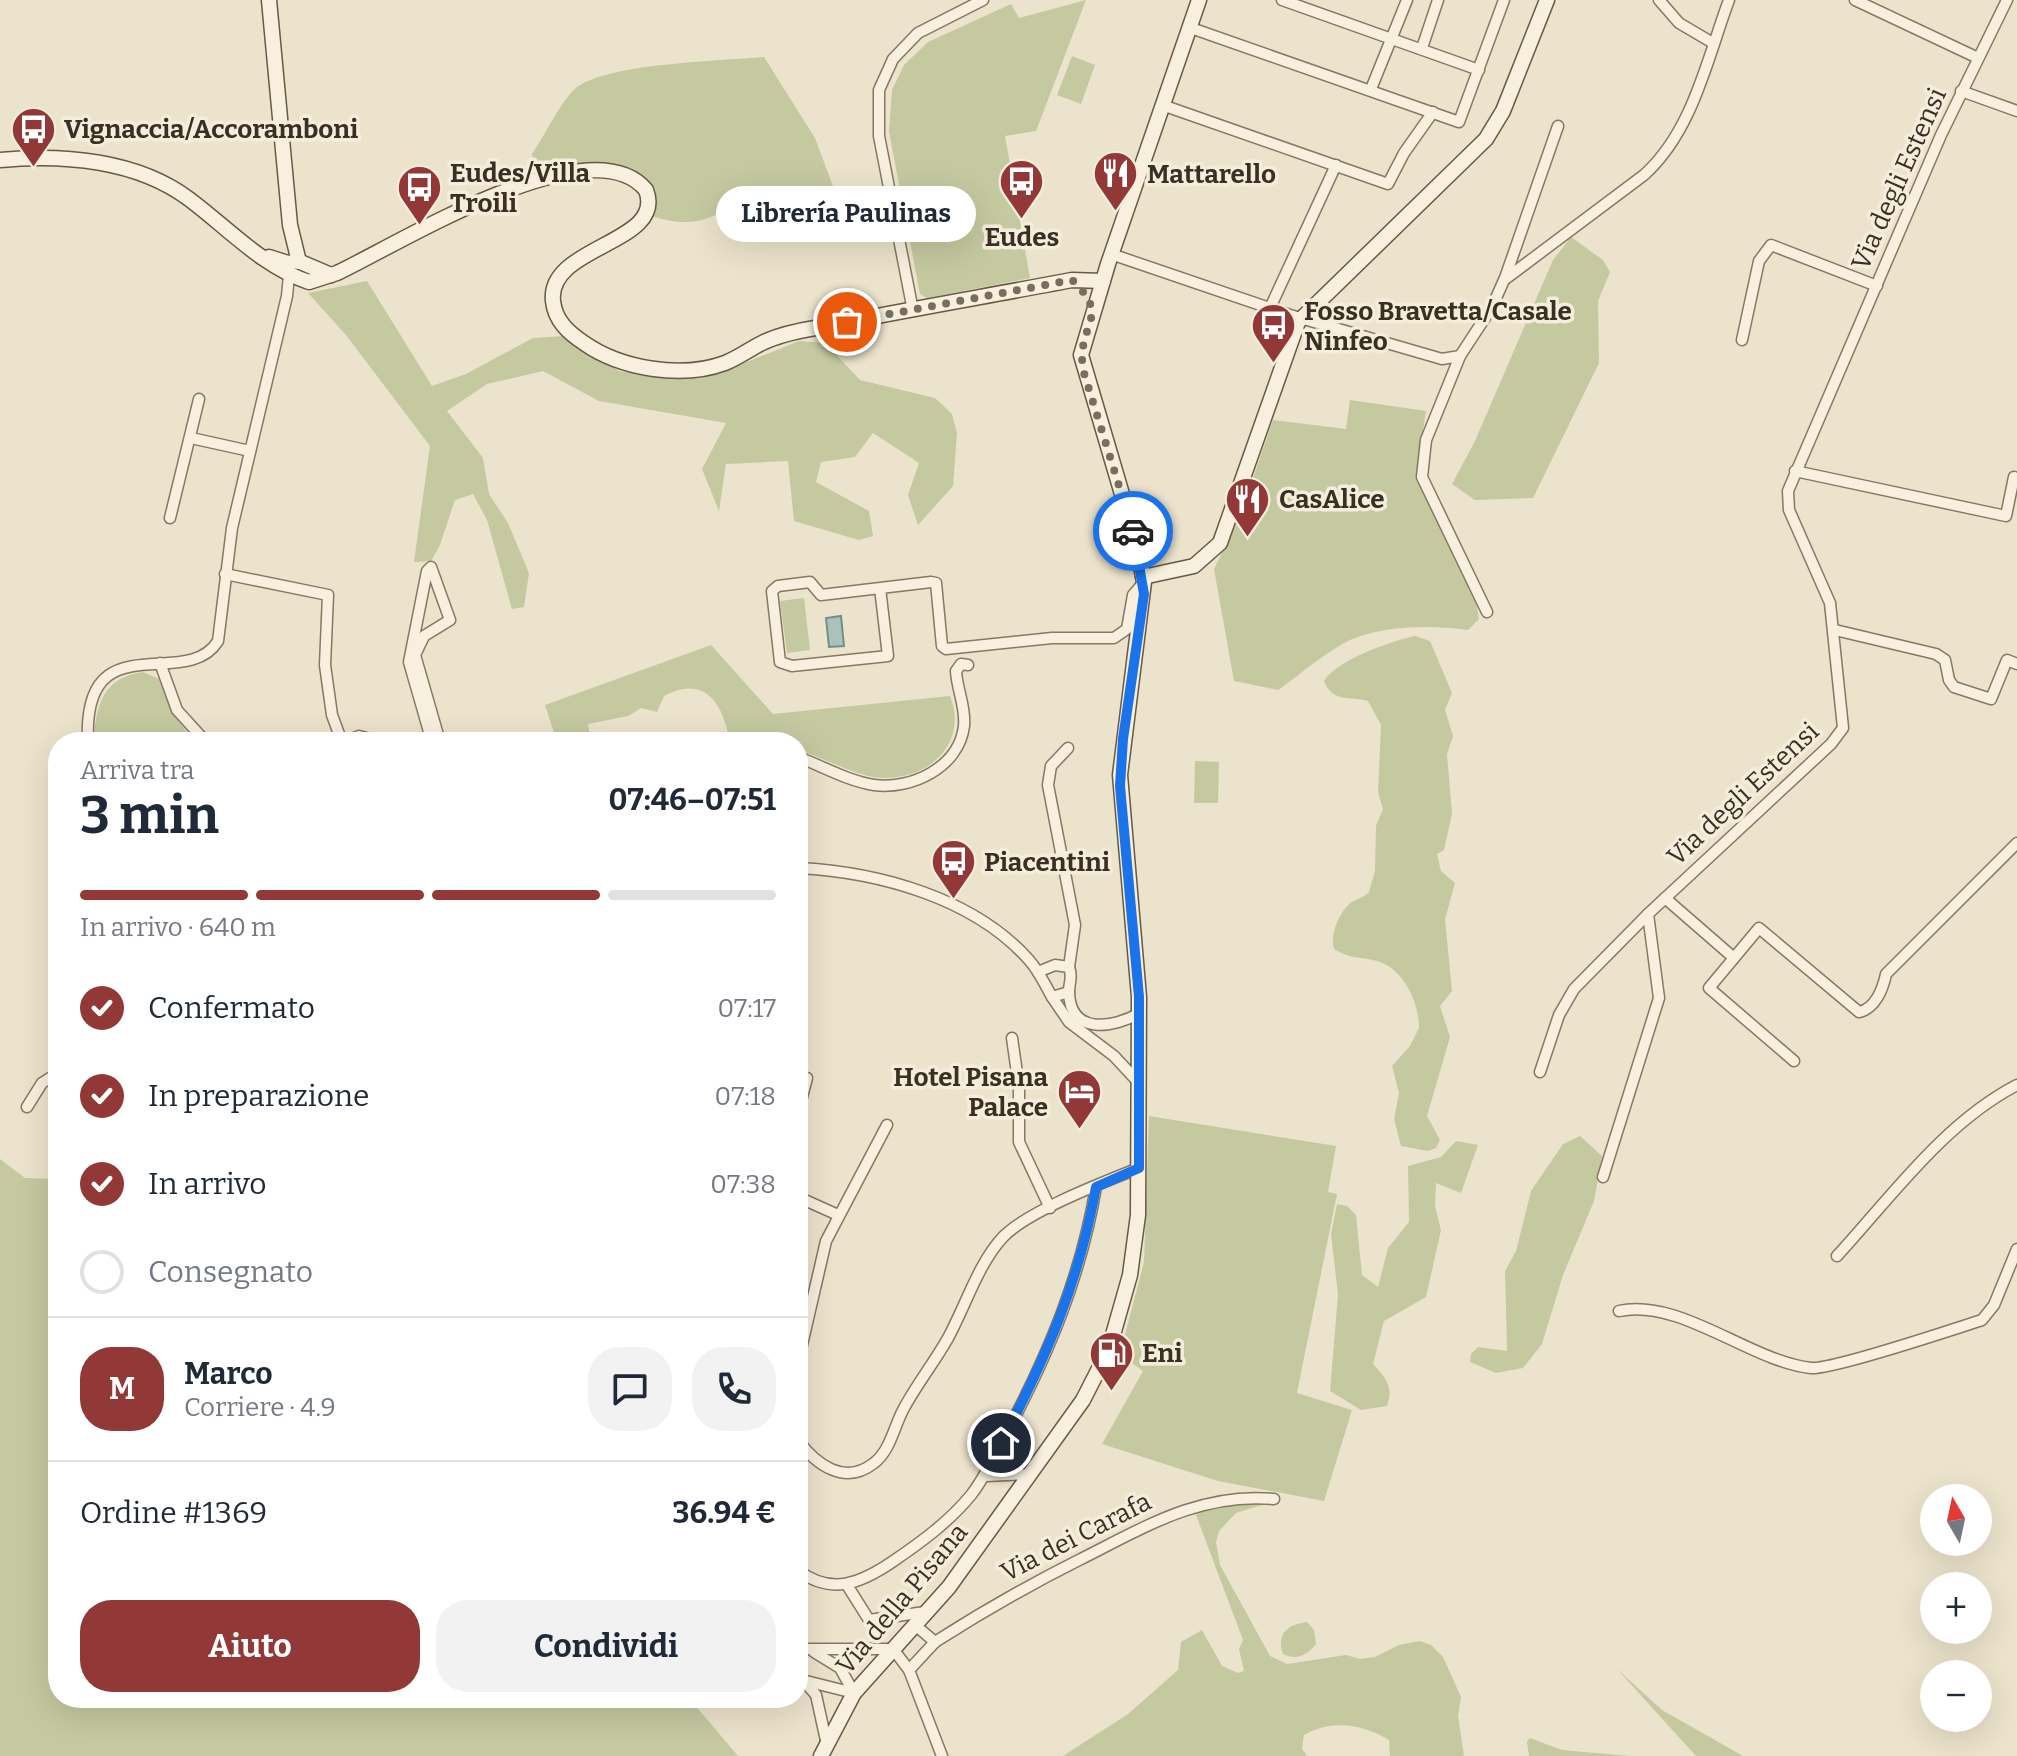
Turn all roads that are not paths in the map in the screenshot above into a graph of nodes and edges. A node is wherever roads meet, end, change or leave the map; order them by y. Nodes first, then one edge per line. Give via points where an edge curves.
1 (269, 0) edge
2 (983, 0) edge
3 (1199, 0) edge
4 (1407, 0) edge
5 (1438, 0) edge
6 (1504, 0) edge
7 (1547, 0) edge
8 (1659, 0) edge
9 (1729, 0) edge
10 (1855, 0) edge
11 (2007, 0) edge
12 (1288, 1) edge
13 (1191, 28) junction
14 (1392, 36) junction
15 (1713, 43) junction
16 (1422, 48) junction
17 (1978, 58) junction
18 (1479, 70) junction
19 (1371, 89) junction
20 (1961, 91) junction
21 (1165, 106) junction
22 (2017, 111) edge
23 (1433, 112) junction
24 (1558, 126) dead end
25 (0, 160) edge
26 (1336, 165) junction
27 (290, 225) junction
28 (257, 253) junction
29 (1109, 259) junction
30 (293, 269) junction
31 (1072, 280) junction
32 (1504, 280) junction
33 (1103, 281) junction
34 (1877, 286) junction
35 (1094, 307) junction
36 (1270, 308) junction
37 (913, 311) junction
38 (1301, 317) junction
39 (1742, 340) dead end
40 (1460, 356) junction
41 (199, 399) dead end
42 (191, 438) junction
43 (250, 451) junction
44 (1795, 471) junction
45 (2014, 477) dead end
46 (170, 518) dead end
47 (225, 574) junction
48 (1143, 580) junction
49 (880, 588) junction
50 (422, 598) junction
51 (444, 599) junction
52 (1487, 612) dead end
53 (417, 623) junction
54 (434, 628) junction
55 (1835, 630) junction
56 (160, 663) junction
57 (2017, 664) edge
58 (968, 665) dead end
59 (89, 732) edge
60 (197, 732) edge
61 (339, 732) edge
62 (429, 732) edge
63 (437, 732) edge
64 (1068, 748) dead end
65 (808, 761) edge
66 (2017, 843) edge
67 (808, 869) edge
68 (1665, 898) junction
69 (1648, 914) junction
70 (1734, 958) junction
71 (1069, 967) junction
72 (1038, 972) junction
73 (1069, 992) junction
74 (1052, 997) junction
75 (1140, 1013) junction
76 (1107, 1027) junction
77 (1012, 1038) dead end
78 (1100, 1045) junction
79 (1794, 1061) dead end
80 (1540, 1072) dead end
81 (48, 1079) edge
82 (1139, 1083) junction
83 (2017, 1085) edge
84 (27, 1107) dead end
85 (887, 1125) dead end
86 (1139, 1168) junction
87 (1603, 1177) dead end
88 (1096, 1187) junction
89 (808, 1202) edge
90 (1050, 1208) junction
91 (838, 1215) junction
92 (2017, 1249) edge
93 (1837, 1256) dead end
94 (1619, 1311) dead end
95 (808, 1316) edge
96 (808, 1453) edge
97 (1030, 1474) junction
98 (986, 1476) junction
99 (1274, 1499) dead end
100 (808, 1576) edge
101 (847, 1585) junction
102 (927, 1612) junction
103 (915, 1625) junction
104 (935, 1642) junction
105 (893, 1649) junction
106 (808, 1650) edge
107 (808, 1652) edge
108 (909, 1670) junction
109 (808, 1680) edge
110 (808, 1688) edge
111 (854, 1693) junction
112 (824, 1750) edge
113 (942, 1756) edge

1 - 27 main road
2 - 37 street via 918,33 893,59 879,90 879,136
3 - 13 main road, Via della Pisana
4 - 14 street
5 - 16 street
6 - 18 street
7 - 38 main road via 1503,111 1482,145
8 - 15 street via 1679,23
9 - 15 street
10 - 17 street
11 - 17 street, Via degli Estensi
12 - 14 street
13 - 19 street
13 - 21 main road, Via della Pisana
14 - 16 street
14 - 19 street
15 - 32 street via 1683,123 1657,163
16 - 18 street
17 - 20 street, Via degli Estensi
18 - 23 street via 1459,122
19 - 23 street
20 - 22 street
20 - 34 street, Via degli Estensi
21 - 26 street
21 - 29 main road, Via della Pisana
23 - 26 street via 1388,184
24 - 32 street
25 - 28 main road via 54,160 142,172 190,200
26 - 36 street
27 - 28 main road via 281,246
27 - 30 main road
28 - 30 main road
29 - 31 main road
29 - 33 main road, Via della Pisana
29 - 36 street
30 - 37 main road via 332,275 520,185 559,174 601,172 638,182 648,196 647,212 633,228 568,268 552,297 564,327 611,359 656,368 713,366 783,335
30 - 43 street
31 - 33 main road
31 - 35 main road
31 - 37 main road
32 - 40 street
33 - 35 main road, Via della Pisana
34 - 39 street via 1771,245 1759,261
34 - 44 street, Via degli Estensi
35 - 48 main road, Via della Pisana via 1082,347 1083,370
36 - 38 street
38 - 40 street via 1442,359
38 - 48 main road via 1220,543 1194,566
40 - 52 street via 1426,440 1422,477
41 - 42 street
42 - 43 street
42 - 46 street
43 - 47 street
44 - 45 street via 2006,516
44 - 55 street, Via degli Estensi via 1788,506 1827,594
47 - 56 street via 215,647 198,657
47 - 61 street via 328,595 325,665
48 - 49 street via 1133,595 1127,629 1116,638 1052,638 946,649 936,583
48 - 75 main road, Via della Pisana via 1120,775
49 - 49 street via 821,595 810,582 773,587 780,662 792,666 888,656
50 - 51 street via 434,593
50 - 51 street via 431,567
50 - 53 street
51 - 54 street via 450,620
53 - 54 street
53 - 62 street via 409,666
54 - 63 street via 422,638 415,658
55 - 57 street via 1936,654 1945,660 1954,687 1991,699 2007,660
55 - 68 street, Via degli Estensi via 1841,732
56 - 59 street via 121,668 103,681 92,703
56 - 60 street via 177,710
58 - 65 street via 956,669 964,716 960,741 948,760 929,774 873,785
64 - 71 street via 1051,766 1048,785 1075,925
66 - 70 street via 1886,974 1866,1011 1859,1012 1759,928
67 - 72 street via 871,878 953,906 1003,935
68 - 69 street, Via degli Estensi
68 - 70 street
69 - 80 street, Via degli Estensi via 1574,989 1559,1015
69 - 87 street via 1659,998
70 - 79 street via 1709,988
71 - 72 street via 1052,965
71 - 73 street
72 - 74 street
73 - 74 street
73 - 76 street via 1081,1017
74 - 78 street via 1069,1022
75 - 76 street
75 - 82 main road, Via della Pisana
76 - 78 street
77 - 90 street via 1019,1142
78 - 82 street
81 - 84 street
82 - 86 main road, Via della Pisana
83 - 93 street via 1981,1104 1956,1127
85 - 91 street
86 - 88 street
86 - 97 main road, Via della Pisana via 1136,1242 1109,1349 1083,1400
88 - 90 street
88 - 98 street via 1086,1246 1068,1300 1047,1355
89 - 91 street
90 - 96 street via 1009,1231 992,1250 875,1462 854,1473 829,1470
91 - 95 street via 821,1256
92 - 94 street via 1994,1305 1982,1320 1818,1368 1777,1358 1657,1312
97 - 98 street
97 - 102 main road, Via della Pisana
98 - 101 street via 946,1521 878,1571
99 - 104 street, Via dei Carafa via 1235,1497 1162,1516 1004,1598
100 - 101 street
101 - 102 street via 869,1620
102 - 103 main road, Via della Pisana
103 - 104 street
103 - 105 main road, Via della Pisana
104 - 108 street, Via dei Carafa
105 - 106 street
105 - 108 street
105 - 111 main road, Via della Pisana
107 - 111 street via 840,1668
108 - 113 street
109 - 111 street
110 - 112 street via 821,1710
111 - 112 main road, Via della Pisana

